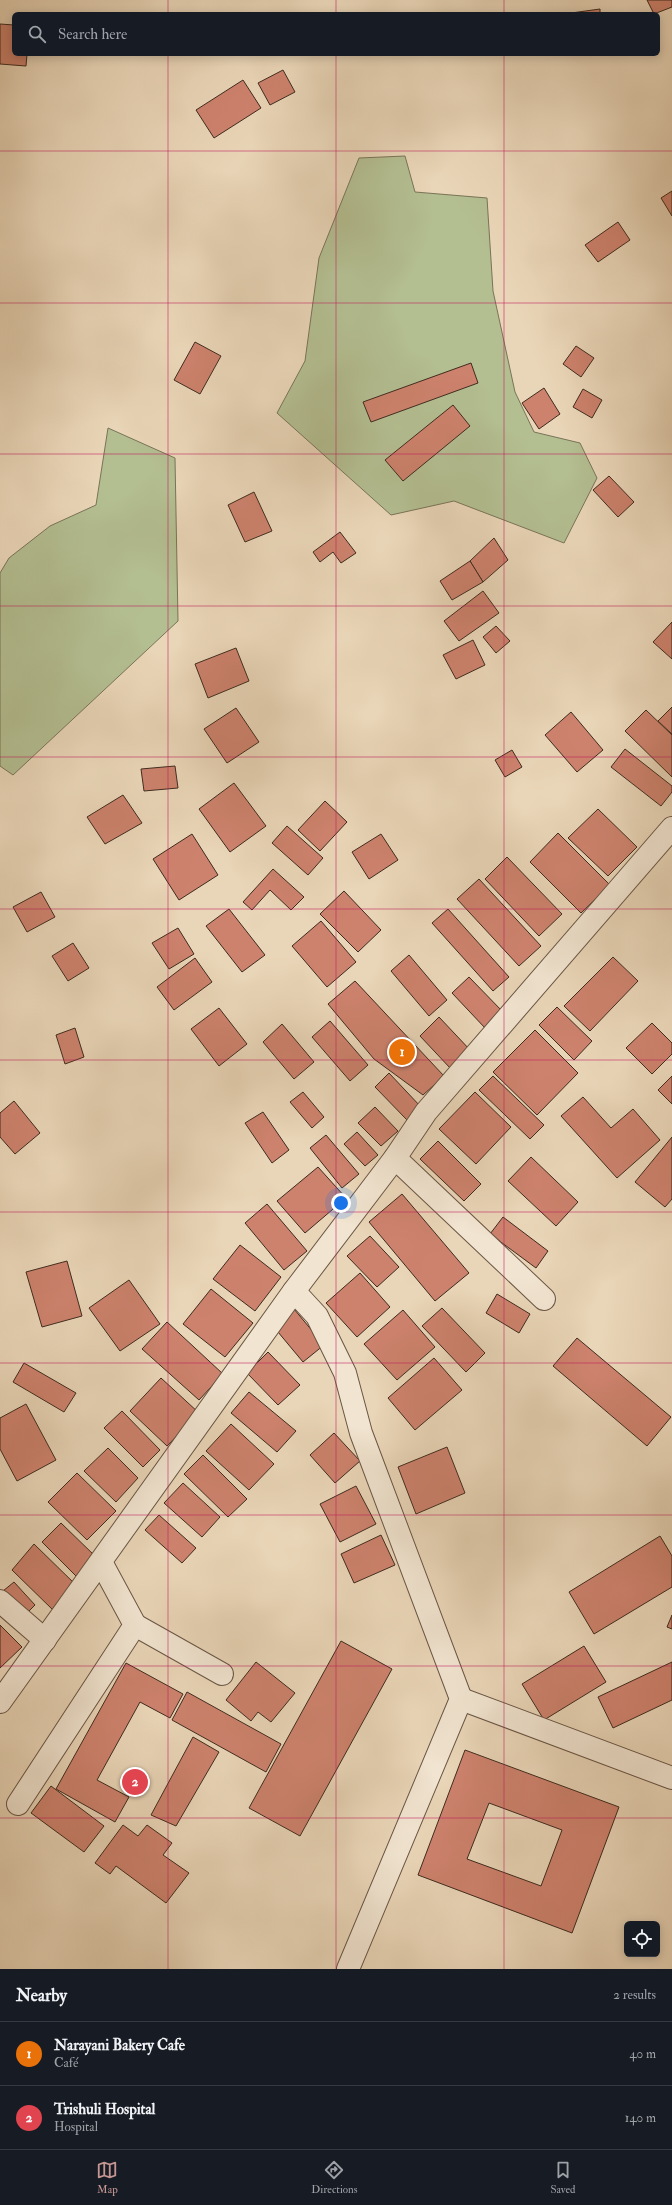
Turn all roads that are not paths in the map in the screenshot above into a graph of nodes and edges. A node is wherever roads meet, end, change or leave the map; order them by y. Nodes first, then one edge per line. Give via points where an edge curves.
1 (672, 828) edge
2 (394, 1158) junction
3 (294, 1291) junction
4 (544, 1300) dead end
5 (100, 1562) junction
6 (0, 1601) edge
7 (135, 1625) junction
8 (45, 1640) junction
9 (222, 1674) dead end
10 (461, 1699) junction
11 (0, 1702) edge
12 (672, 1778) edge
13 (18, 1804) dead end
14 (348, 1969) edge

1 - 2 street via 426,1112
2 - 3 street
2 - 4 street
3 - 5 street
3 - 10 street via 317,1316 345,1373 361,1433
5 - 7 street
5 - 8 street
6 - 8 street
7 - 9 street
7 - 13 street
8 - 11 street
10 - 12 street
10 - 14 street

